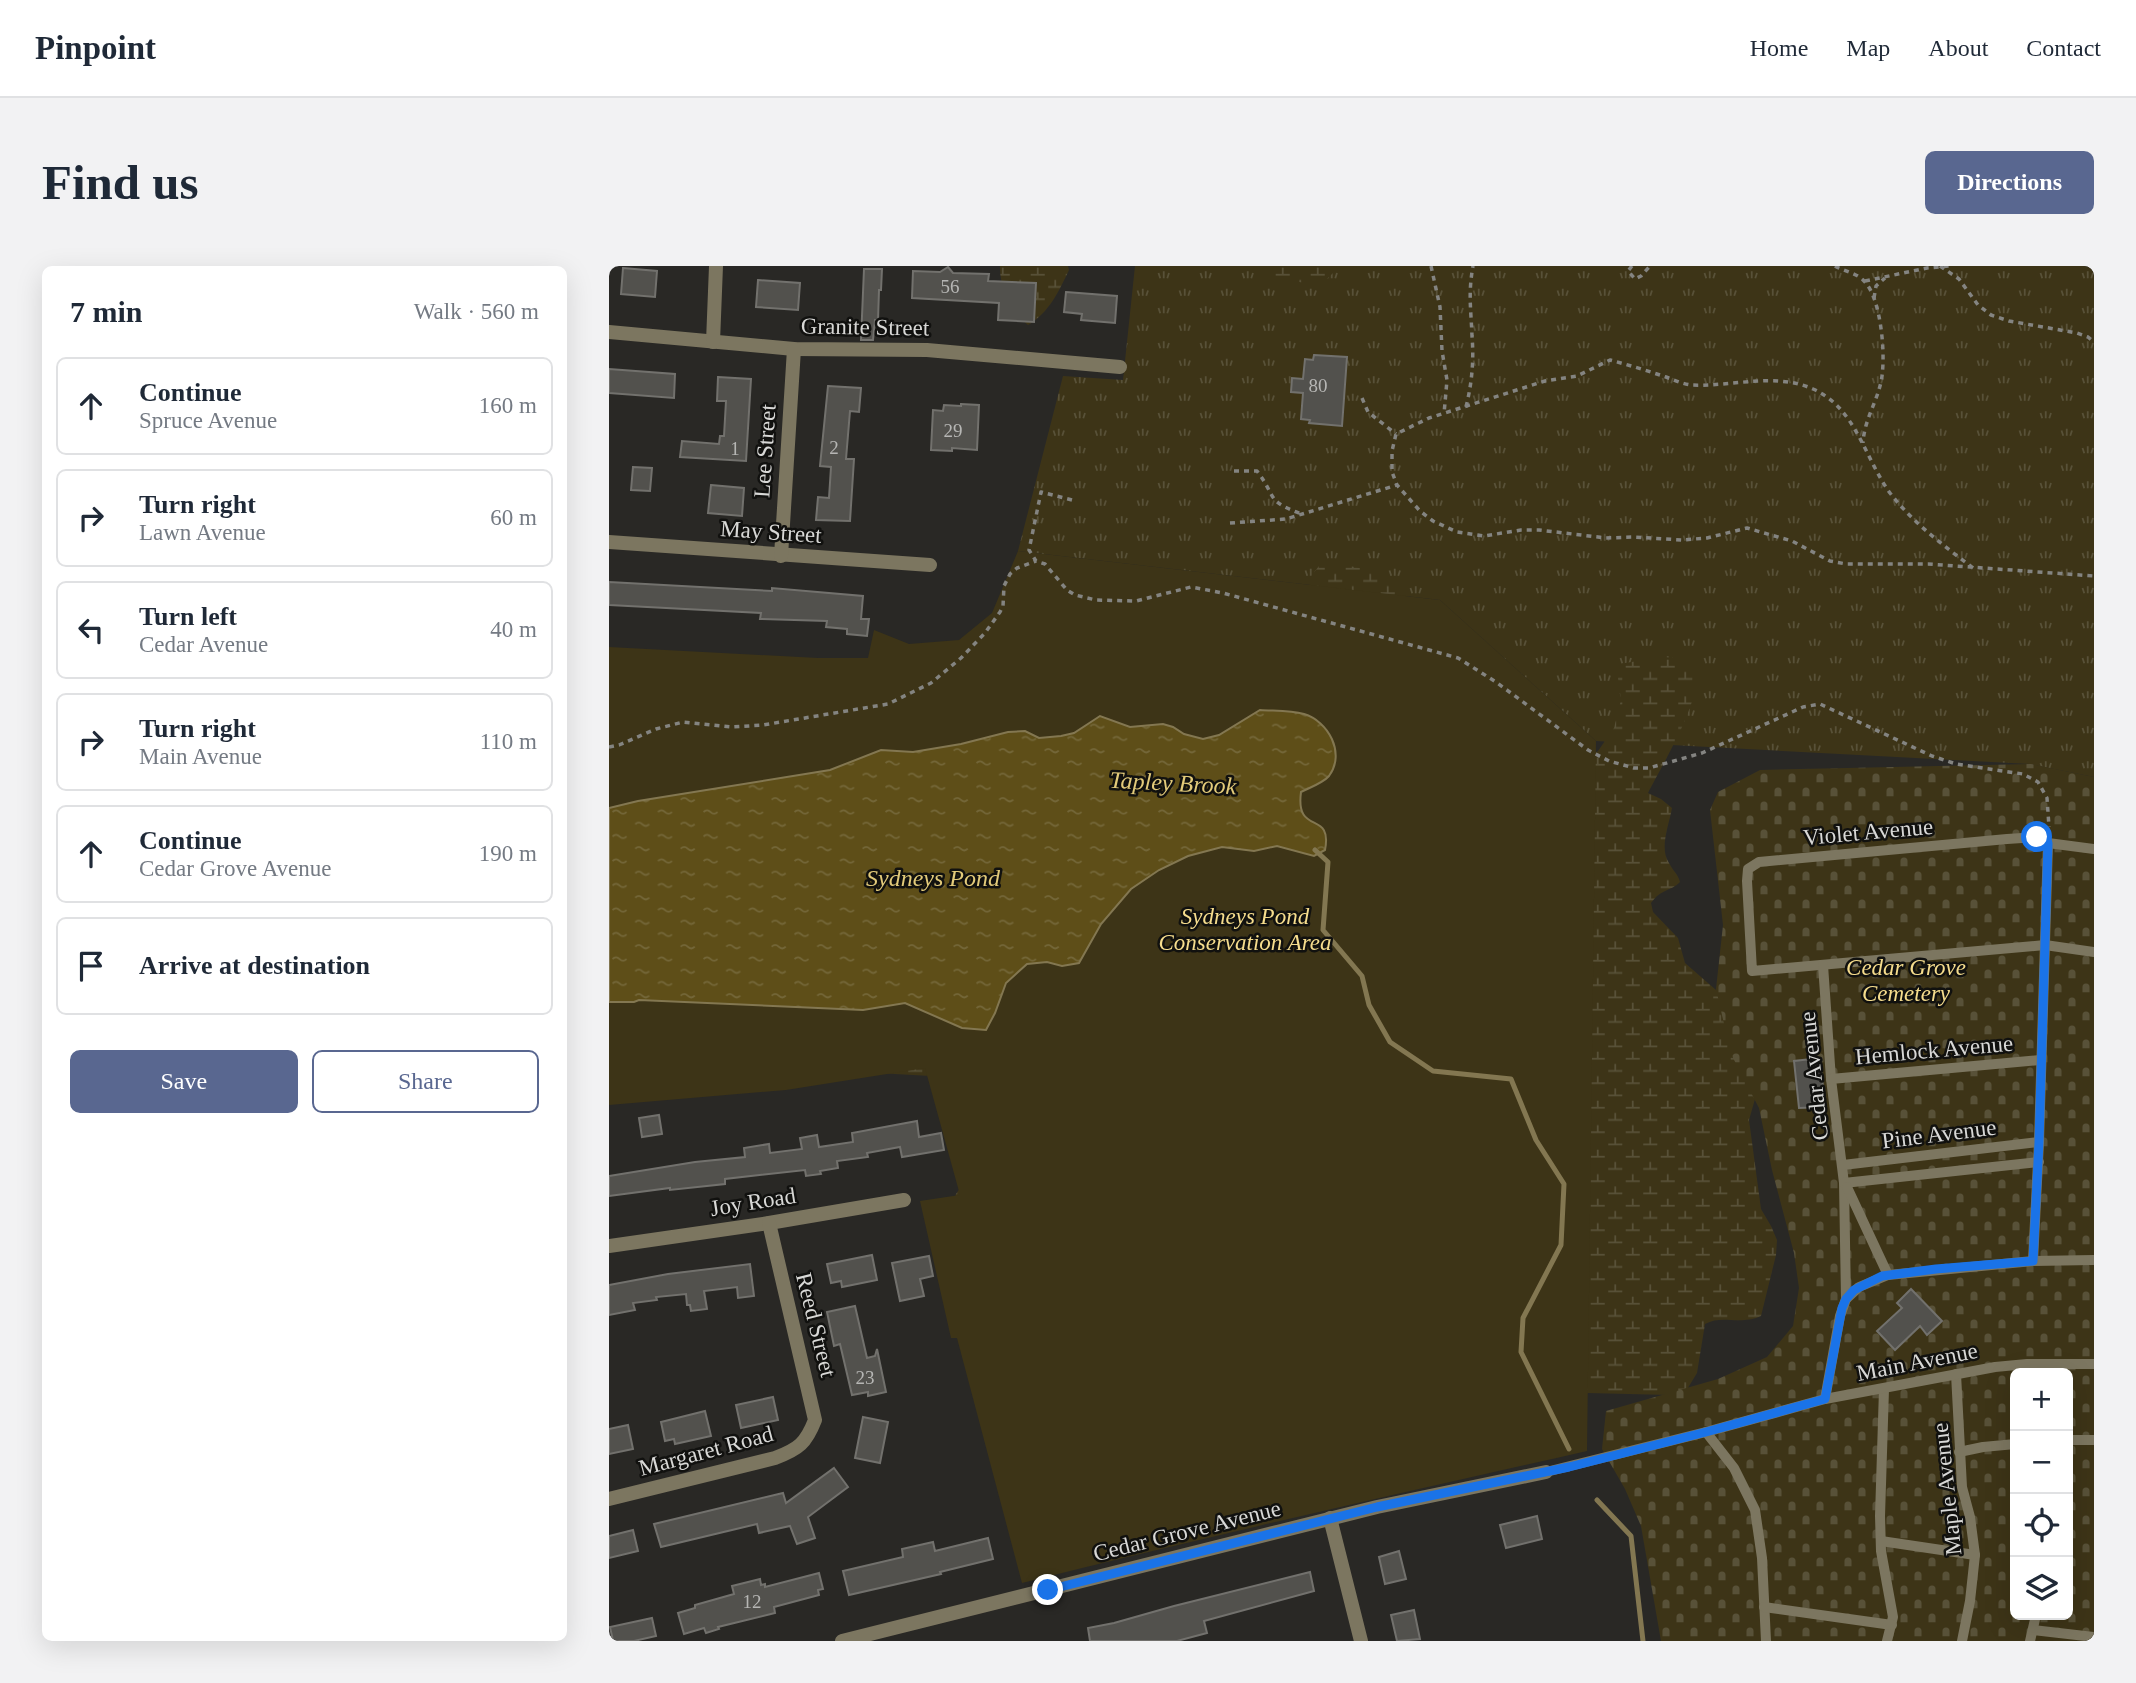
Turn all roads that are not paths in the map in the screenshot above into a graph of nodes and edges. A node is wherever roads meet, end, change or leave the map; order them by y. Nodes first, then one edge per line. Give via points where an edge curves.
1 (716, 266) edge
2 (609, 332) edge
3 (713, 342) junction
4 (794, 349) junction
5 (1121, 367) dead end
6 (609, 542) edge
7 (781, 556) junction
8 (930, 565) dead end
9 (2048, 843) junction
10 (2094, 849) edge
11 (2045, 945) junction
12 (2094, 952) edge
13 (1823, 965) junction
14 (2040, 1060) junction
15 (1831, 1079) junction
16 (2039, 1142) junction
17 (2039, 1161) junction
18 (1843, 1165) junction
19 (1845, 1182) junction
20 (904, 1200) dead end
21 (769, 1223) junction
22 (609, 1246) edge
23 (2094, 1260) edge
24 (2033, 1261) junction
25 (1888, 1275) junction
26 (1846, 1299) junction
27 (2094, 1364) edge
28 (1956, 1374) junction
29 (1884, 1389) junction
30 (1825, 1399) junction
31 (1706, 1432) junction
32 (809, 1436) joint
33 (2073, 1440) edge
34 (2094, 1440) edge
35 (2010, 1444) edge
36 (1959, 1452) junction
37 (1546, 1472) joint
38 (609, 1499) edge
39 (1330, 1518) junction
40 (1881, 1541) junction
41 (1976, 1555) junction
42 (1764, 1607) junction
43 (2035, 1620) edge
44 (1892, 1625) junction
45 (2033, 1630) junction
46 (2094, 1637) edge
47 (842, 1641) edge
48 (1361, 1641) edge
49 (1766, 1641) edge
50 (1887, 1641) edge
51 (1962, 1641) edge
52 (2030, 1641) edge

1 - 3 street
2 - 3 street, Granite Street
3 - 4 street, Granite Street
4 - 5 street, Granite Street via 927,350
4 - 7 street, Lee Street
6 - 7 street, May Street
7 - 8 street, May Street
9 - 10 lane, Violet Avenue
9 - 11 lane
9 - 13 lane, Violet Avenue via 2039,837 2017,838 1757,863 1748,869 1752,971
11 - 12 lane
11 - 13 lane
11 - 14 lane
13 - 15 lane, Cedar Avenue
14 - 15 lane, Hemlock Avenue
14 - 16 lane
15 - 18 lane, Cedar Avenue
16 - 17 lane
16 - 18 lane, Pine Avenue
17 - 19 lane, Pine Avenue
17 - 24 lane
18 - 19 lane, Cedar Avenue
19 - 25 lane, Cedar Avenue
19 - 26 lane, Cedar Avenue
20 - 21 street, Joy Road
21 - 22 street, Joy Road
21 - 32 street, Reed Street via 815,1420
23 - 24 lane
24 - 25 lane
25 - 26 lane via 1859,1286
26 - 30 lane, Cedar Avenue
27 - 28 lane, Main Avenue via 2027,1364
28 - 29 lane, Main Avenue
28 - 36 lane, Maple Avenue
29 - 30 lane, Main Avenue
29 - 40 lane
30 - 31 lane, Main Avenue
31 - 37 lane, Main Avenue
31 - 42 lane via 1734,1468 1755,1510
32 - 38 street, Margaret Road via 791,1452 775,1458
33 - 34 lane
35 - 36 lane
36 - 41 lane, Maple Avenue
37 - 39 street, Cedar Grove Avenue
39 - 47 street, Cedar Grove Avenue
39 - 48 street
40 - 41 lane
40 - 44 lane
41 - 51 lane, Maple Avenue
42 - 44 lane
42 - 49 lane
43 - 45 lane
44 - 50 lane
45 - 46 lane
45 - 52 lane

